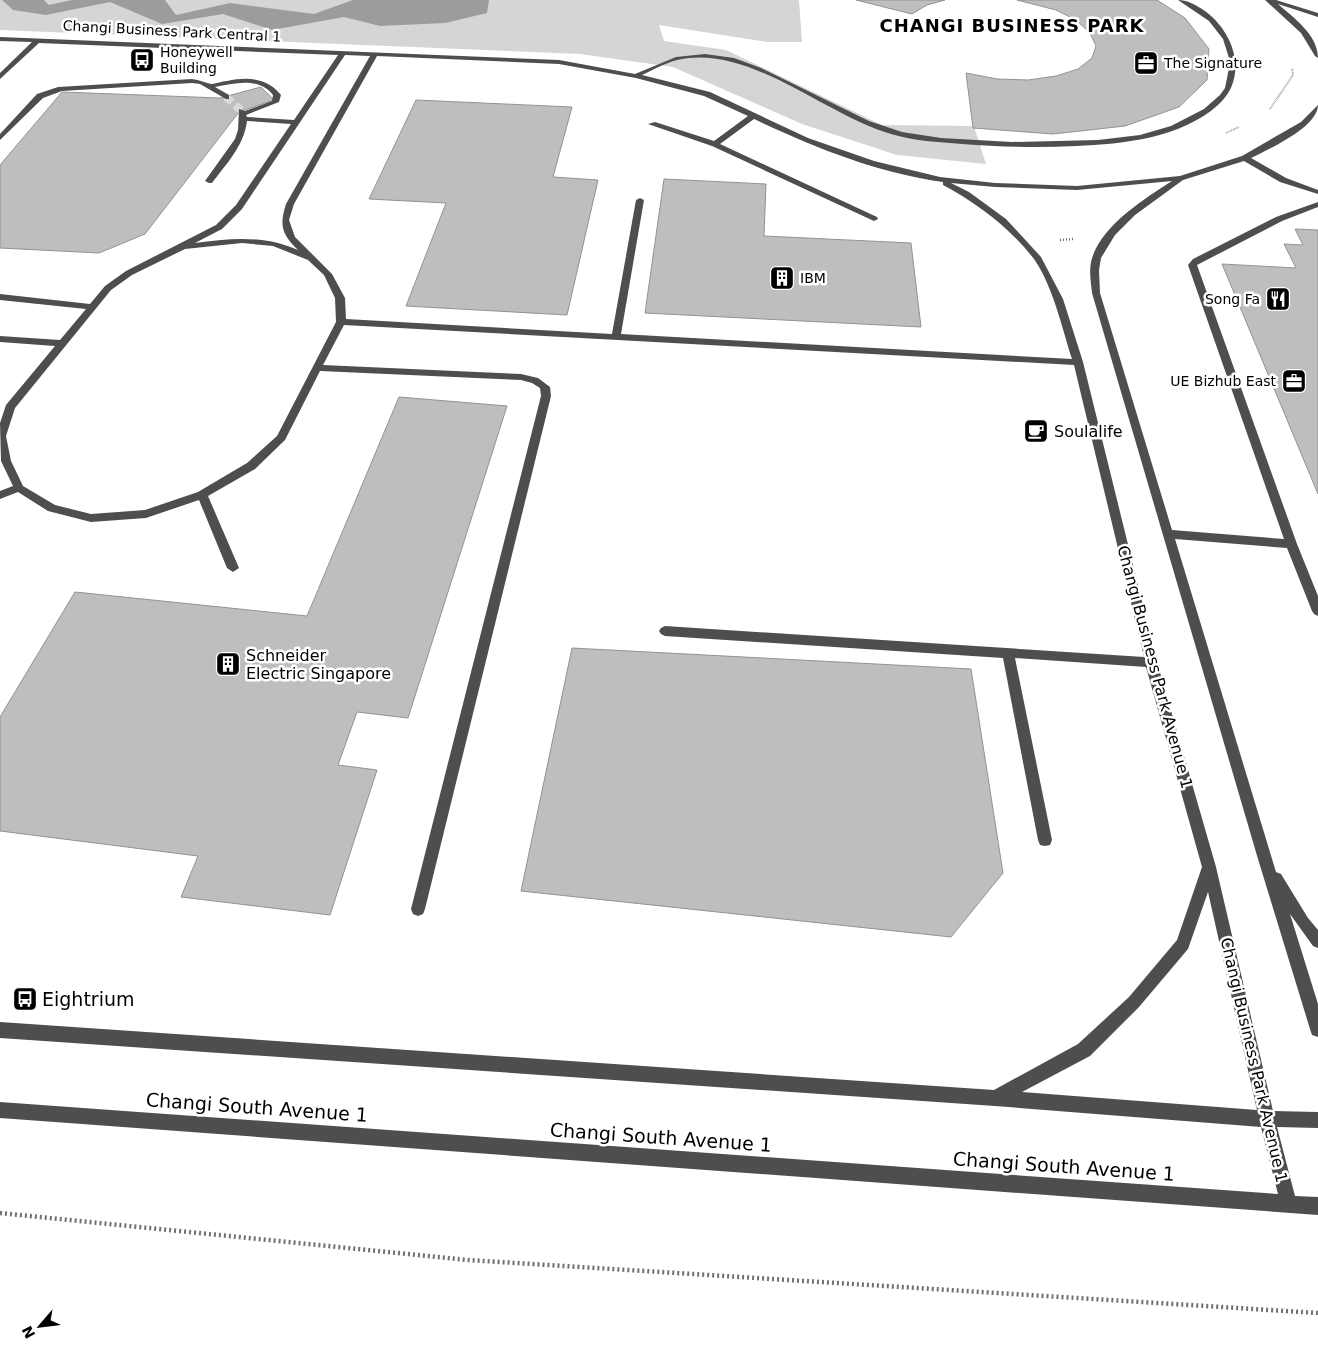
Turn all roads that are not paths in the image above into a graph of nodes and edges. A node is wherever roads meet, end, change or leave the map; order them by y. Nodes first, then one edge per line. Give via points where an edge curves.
1 (1181, 0) edge
2 (1270, 0) edge
3 (1318, 15) edge
4 (0, 38) edge
5 (38, 40) junction
6 (342, 54) junction
7 (374, 55) junction
8 (1318, 56) edge
9 (1, 75) edge
10 (636, 76) junction
11 (210, 86) junction
12 (226, 97) tunnel mouth
13 (1318, 107) edge
14 (243, 115) junction
15 (754, 115) junction
16 (296, 122) junction
17 (652, 124) dead end
18 (0, 138) edge
19 (715, 144) junction
20 (1245, 158) junction
21 (1181, 178) junction
22 (940, 179) junction
23 (209, 181) dead end
24 (1318, 190) edge
25 (640, 200) dead end
26 (1318, 204) edge
27 (874, 219) dead end
28 (178, 249) junction
29 (311, 258) junction
30 (0, 297) edge
31 (90, 307) junction
32 (340, 322) junction
33 (616, 337) junction
34 (0, 339) edge
35 (62, 343) junction
36 (1078, 362) junction
37 (317, 368) junction
38 (19, 488) junction
39 (202, 495) junction
40 (0, 496) edge
41 (1168, 534) junction
42 (1291, 544) junction
43 (233, 568) dead end
44 (1303, 573) junction
45 (1318, 575) edge
46 (1318, 610) edge
47 (665, 631) dead end
48 (1008, 653) junction
49 (1151, 662) junction
50 (1046, 840) dead end
51 (1265, 859) junction
52 (1209, 867) junction
53 (418, 909) dead end
54 (1318, 941) edge
55 (1318, 1029) edge
56 (0, 1030) edge
57 (995, 1098) junction
58 (0, 1110) edge
59 (1267, 1119) junction
60 (1318, 1120) edge
61 (1289, 1204) junction
62 (1318, 1206) edge

1 - 10 street via 1215,24 1233,60 1233,77 1224,96 1200,114 1177,126 1141,137 1087,144 1015,145 893,133 868,124 753,67 723,58 679,58
2 - 3 street
2 - 8 street via 1314,44
4 - 5 street, Changi Business Park Central 1
5 - 6 street, Changi Business Park Central 1
5 - 9 street
6 - 7 street, Changi Business Park Central 1
6 - 16 street
7 - 10 street, Changi Business Park Central 1 via 559,62
7 - 29 street via 284,220 291,238
10 - 15 street, Changi Business Park Central 1 via 706,94
11 - 12 street
11 - 14 street via 249,81 266,83 274,90 277,95 275,102
11 - 18 street via 202,82 180,81 61,89 40,96
13 - 20 street, Changi Business Park Central 1 via 1304,124
14 - 16 street
14 - 23 street via 239,138
15 - 19 street
15 - 22 street, Changi Business Park Central 1 via 805,140 872,163
16 - 28 street via 240,207 219,227
17 - 19 street
19 - 27 street
20 - 21 street, Changi Business Park Central 1
20 - 24 street via 1283,180
21 - 22 street, Changi Business Park Central 1 via 1077,188 995,186
21 - 41 street via 1130,213 1096,260 1096,293
22 - 36 street, Changi Business Park Avenue 1 via 1003,221 1038,259 1058,299
25 - 33 street
26 - 42 street via 1278,219 1192,265
28 - 29 street via 245,242 274,244
28 - 31 street via 129,273
29 - 32 street via 328,274 340,298
30 - 31 street
31 - 35 street
32 - 33 street
32 - 37 street
33 - 36 street
34 - 35 street
35 - 38 street via 10,407 1,436 6,461
36 - 49 street, Changi Business Park Avenue 1
37 - 39 street via 281,438 251,466
37 - 53 street via 521,378 535,380 545,387 546,396
38 - 39 street via 52,508 91,518 146,514
38 - 40 street
39 - 43 street
41 - 42 street
41 - 51 street
42 - 44 street
44 - 45 street
44 - 46 street
47 - 48 street
48 - 49 street
48 - 50 street
49 - 52 street, Changi Business Park Avenue 1
51 - 54 street via 1303,924
51 - 55 street
52 - 57 street via 1183,944 1134,1002 1084,1050
52 - 59 street, Changi Business Park Avenue 1
56 - 57 street
57 - 59 street
58 - 61 street, Changi South Avenue 1
59 - 60 street
59 - 61 street, Changi Business Park Avenue 1
61 - 62 street, Changi South Avenue 1

